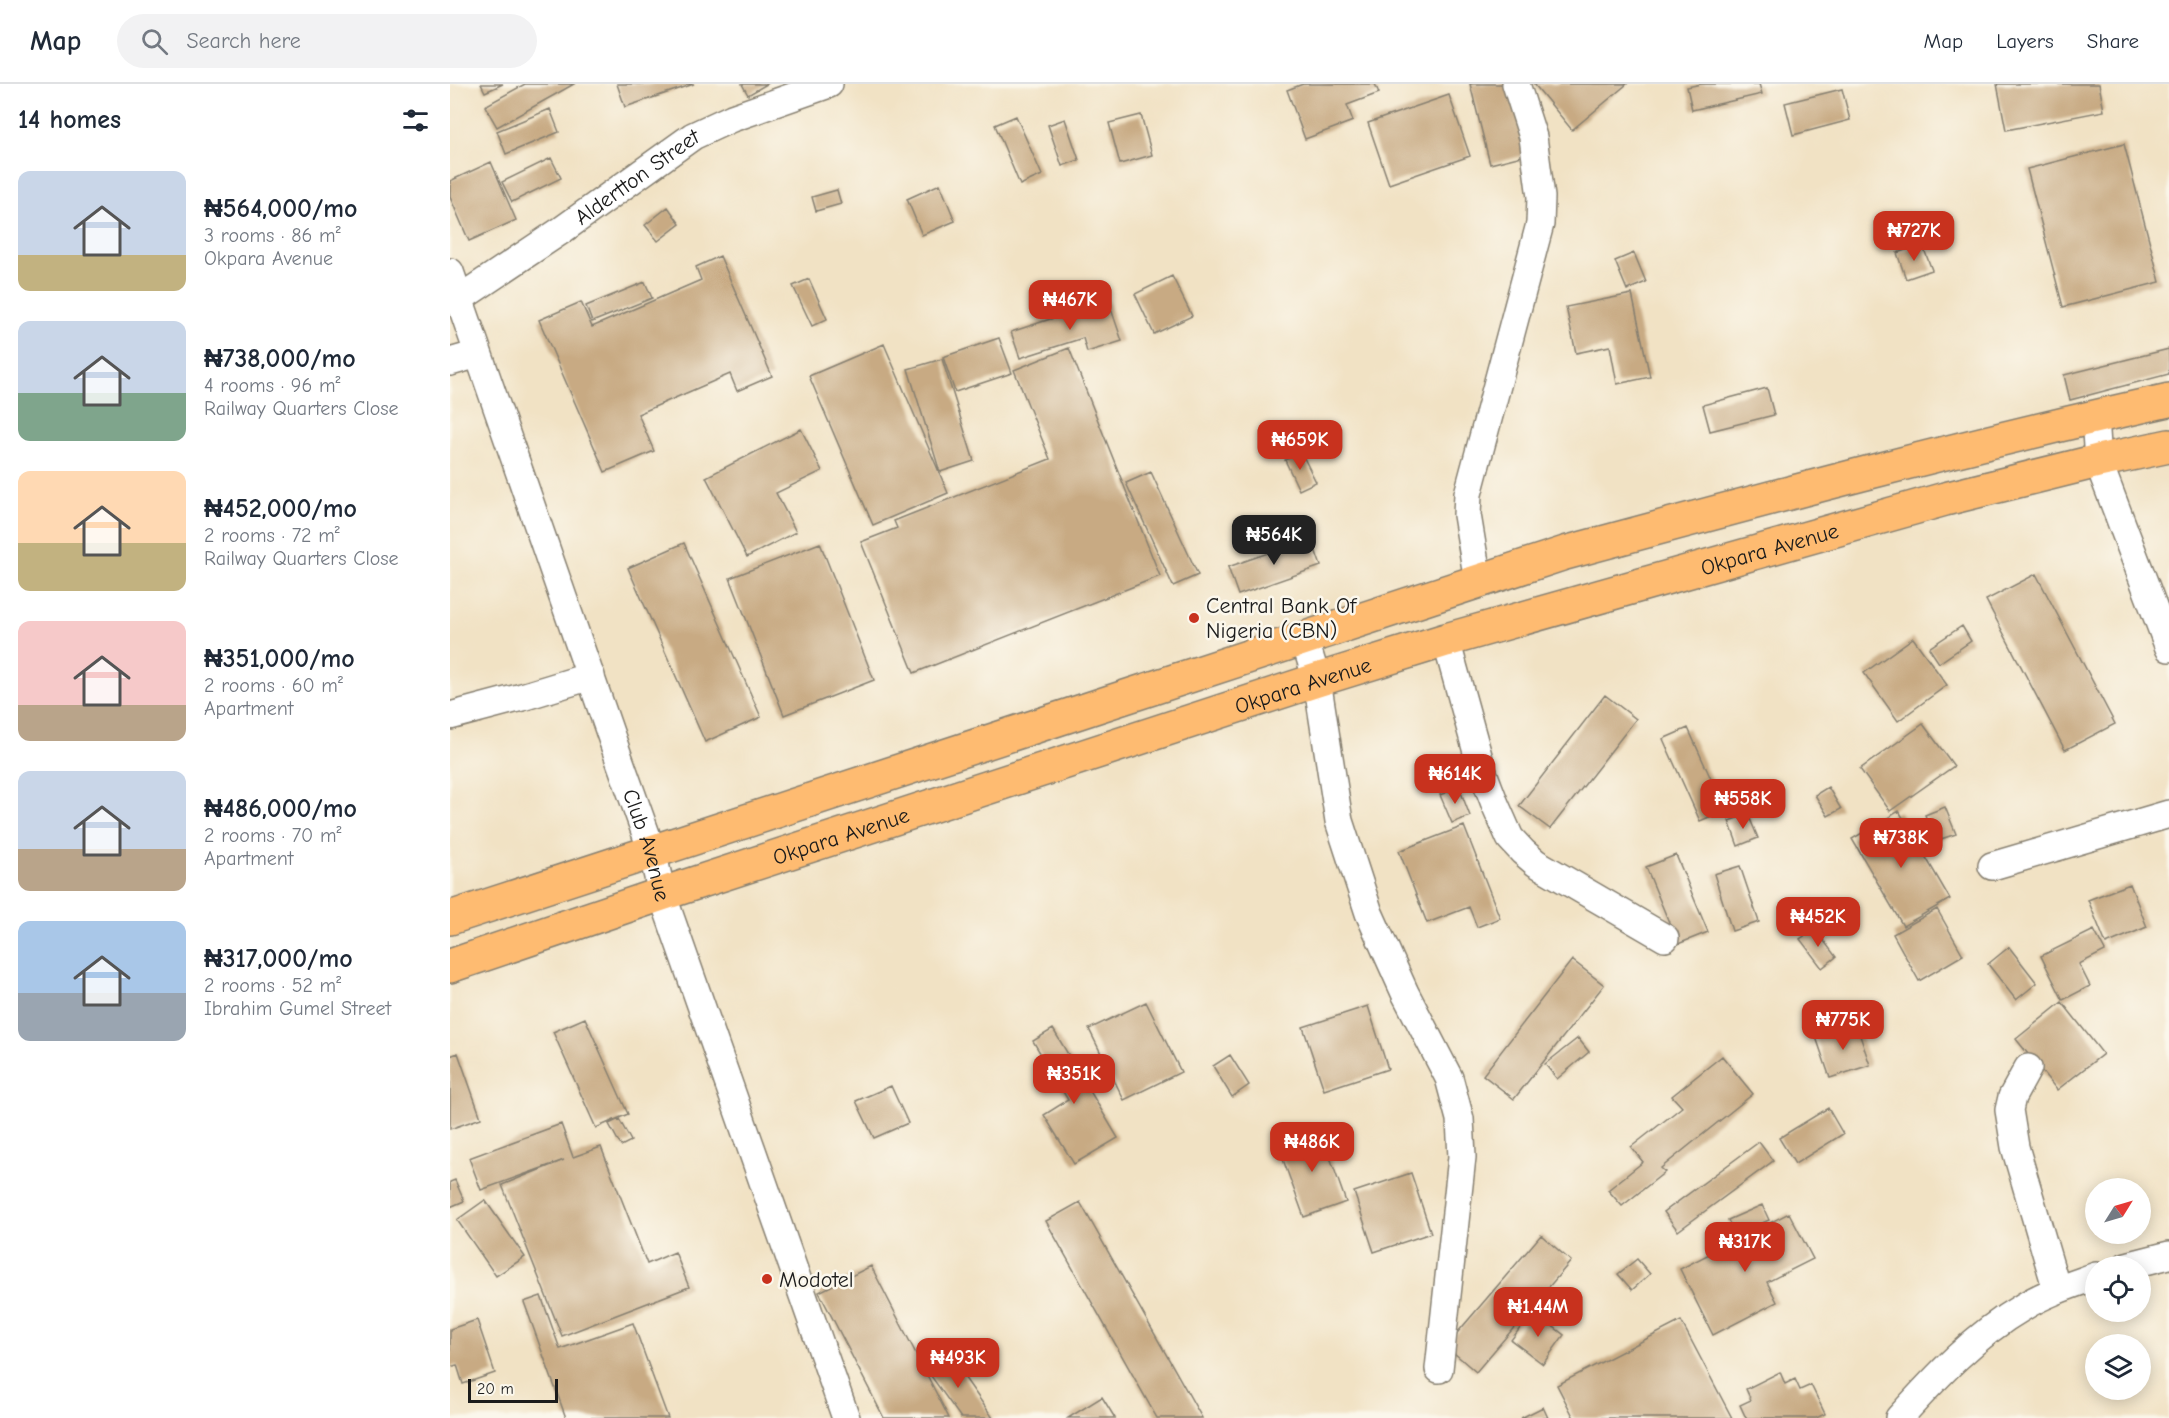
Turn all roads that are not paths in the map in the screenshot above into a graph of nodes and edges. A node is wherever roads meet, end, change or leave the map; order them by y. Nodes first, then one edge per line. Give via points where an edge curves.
1 (829, 84) edge
2 (1516, 84) edge
3 (450, 272) edge
4 (459, 300) junction
5 (478, 354) junction
6 (450, 362) edge
7 (2169, 400) edge
8 (2095, 417) junction
9 (2169, 446) edge
10 (2098, 461) junction
11 (1478, 581) junction
12 (1304, 638) junction
13 (1446, 640) junction
14 (2169, 648) edge
15 (591, 676) junction
16 (1317, 680) junction
17 (450, 716) edge
18 (2169, 814) edge
19 (652, 850) junction
20 (1992, 866) dead end
21 (662, 894) junction
22 (450, 918) edge
23 (1665, 938) dead end
24 (450, 966) edge
25 (2028, 1068) dead end
26 (2169, 1255) edge
27 (2151, 1260) edge
28 (2085, 1280) edge
29 (2057, 1290) junction
30 (1439, 1369) dead end
31 (846, 1418) edge
32 (1899, 1418) edge

1 - 4 street, Aldertton Street via 693,136
2 - 11 street via 1535,148 1540,224 1468,494 1467,515
3 - 4 street, Club Avenue
4 - 5 street, Club Avenue
5 - 6 street
5 - 15 street, Club Avenue
7 - 8 main road, Okpara Avenue
8 - 10 street
8 - 11 main road, Okpara Avenue via 1738,507 1565,553
9 - 10 main road, Okpara Avenue
10 - 13 main road, Okpara Avenue via 1934,502
10 - 14 street
11 - 12 main road, Okpara Avenue
12 - 16 street
12 - 19 main road, Okpara Avenue
13 - 16 main road, Okpara Avenue
13 - 23 street via 1482,770 1510,838 1536,863
15 - 17 street
15 - 19 street, Club Avenue
16 - 21 main road, Okpara Avenue
16 - 30 street via 1340,821 1369,913 1449,1078 1460,1119 1462,1157
18 - 20 street
19 - 21 street, Club Avenue
19 - 22 main road, Okpara Avenue
21 - 24 main road, Okpara Avenue
21 - 31 street, Club Avenue
25 - 29 street via 2012,1096 2009,1110 2014,1147
26 - 27 street
28 - 29 street
29 - 32 street via 2023,1306 1987,1332 1946,1366

